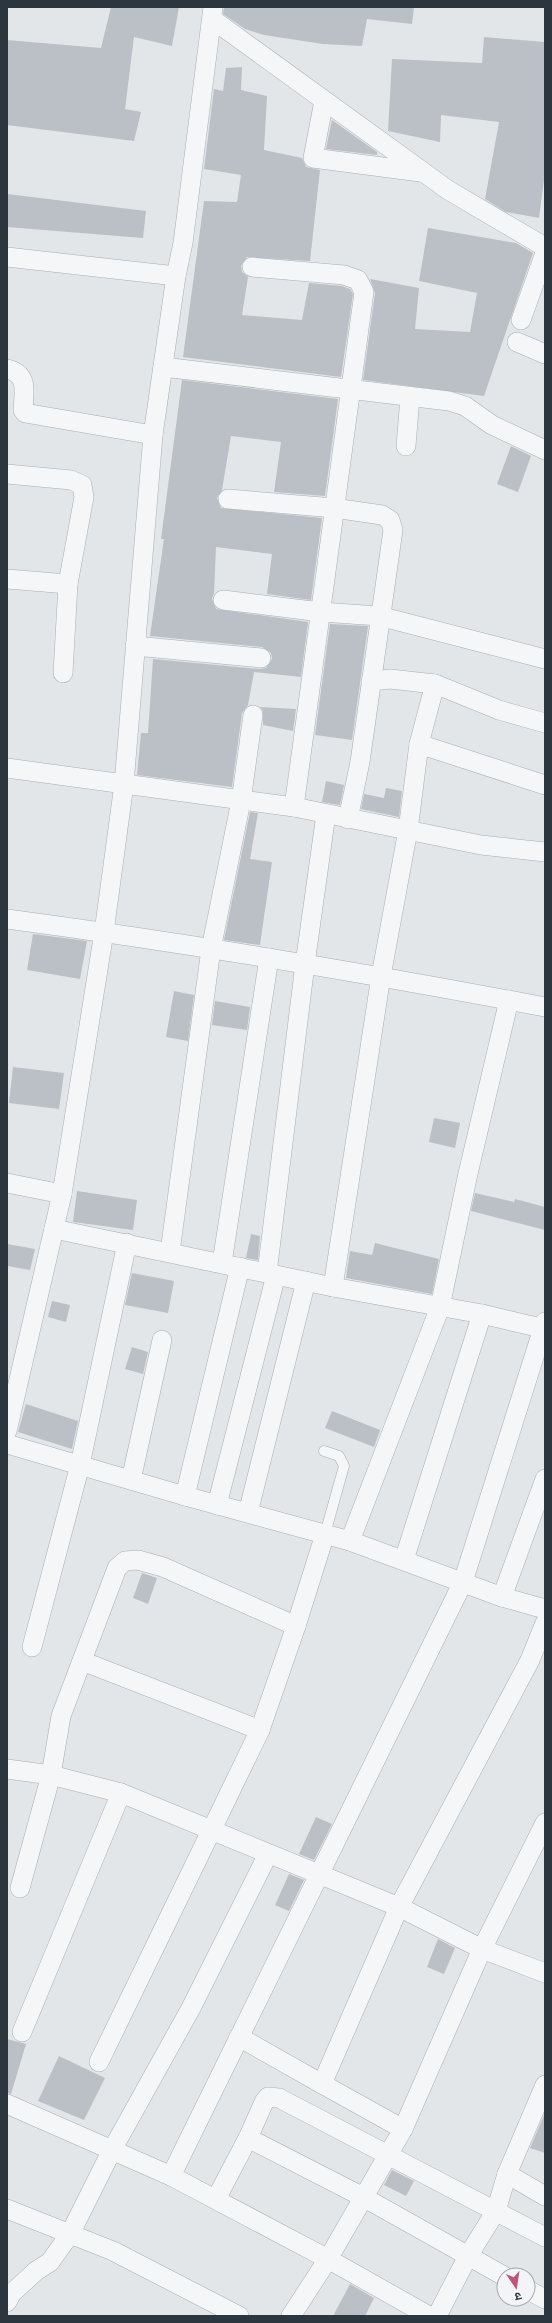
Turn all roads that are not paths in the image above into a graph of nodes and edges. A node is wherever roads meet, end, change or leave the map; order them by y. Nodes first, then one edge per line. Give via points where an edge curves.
1 (213, 13) edge
2 (324, 101) junction
3 (423, 173) junction
4 (545, 248) edge
5 (545, 253) edge
6 (7, 257) edge
7 (252, 267) dead end
8 (176, 276) junction
9 (521, 320) dead end
10 (518, 342) dead end
11 (545, 354) edge
12 (163, 367) junction
13 (7, 369) edge
14 (351, 390) junction
15 (410, 397) junction
16 (153, 435) junction
17 (406, 446) dead end
18 (545, 450) edge
19 (7, 474) edge
20 (228, 499) dead end
21 (334, 508) junction
22 (7, 579) edge
23 (68, 584) junction
24 (223, 600) dead end
25 (321, 612) junction
26 (379, 616) junction
27 (135, 646) junction
28 (261, 658) dead end
29 (545, 659) edge
30 (62, 673) dead end
31 (371, 681) junction
32 (435, 684) junction
33 (253, 715) dead end
34 (545, 723) edge
35 (419, 744) junction
36 (7, 768) edge
37 (124, 784) junction
38 (545, 785) edge
39 (241, 801) junction
40 (294, 807) junction
41 (326, 814) junction
42 (348, 818) junction
43 (408, 830) junction
44 (545, 852) edge
45 (7, 919) edge
46 (104, 932) junction
47 (211, 950) junction
48 (268, 958) junction
49 (305, 964) junction
50 (380, 976) junction
51 (509, 1000) junction
52 (545, 1007) edge
53 (7, 1183) edge
54 (62, 1194) junction
55 (54, 1229) junction
56 (127, 1243) junction
57 (170, 1252) junction
58 (231, 1265) junction
59 (272, 1274) junction
60 (306, 1281) junction
61 (333, 1287) junction
62 (440, 1307) junction
63 (482, 1314) junction
64 (544, 1327) edge
65 (162, 1340) dead end
66 (7, 1431) edge
67 (7, 1444) edge
68 (324, 1451) dead end
69 (80, 1465) junction
70 (545, 1479) edge
71 (131, 1480) junction
72 (185, 1496) junction
73 (217, 1505) junction
74 (248, 1513) junction
75 (325, 1534) junction
76 (350, 1541) junction
77 (404, 1560) junction
78 (463, 1582) junction
79 (502, 1597) junction
80 (545, 1609) edge
81 (545, 1624) edge
82 (296, 1626) junction
83 (32, 1647) dead end
84 (82, 1660) junction
85 (260, 1730) junction
86 (7, 1769) edge
87 (51, 1775) junction
88 (121, 1793) junction
89 (545, 1823) edge
90 (212, 1831) junction
91 (268, 1854) junction
92 (320, 1875) junction
93 (20, 1888) dead end
94 (399, 1907) junction
95 (482, 1949) junction
96 (545, 1973) edge
97 (22, 2032) dead end
98 (239, 2037) junction
99 (99, 2062) dead end
100 (322, 2084) junction
101 (545, 2085) edge
102 (7, 2104) edge
103 (403, 2129) junction
104 (248, 2138) junction
105 (112, 2150) junction
106 (388, 2154) junction
107 (507, 2174) junction
108 (171, 2176) junction
109 (545, 2196) edge
110 (363, 2197) junction
111 (216, 2199) junction
112 (7, 2209) edge
113 (496, 2211) junction
114 (70, 2234) junction
115 (545, 2237) edge
116 (468, 2256) junction
117 (328, 2259) junction
118 (496, 2272) edge
119 (536, 2294) edge
120 (545, 2299) edge
121 (7, 2302) edge
122 (239, 2316) edge
123 (291, 2316) edge
124 (429, 2316) edge
125 (437, 2316) edge

1 - 2 street
1 - 8 street via 183,243
2 - 3 street
2 - 3 street via 313,158
3 - 4 street
5 - 9 street
6 - 8 street
7 - 14 street via 344,275 358,280 364,292
8 - 12 street
10 - 11 street
12 - 14 street
12 - 16 street
13 - 16 street via 21,376 25,383 25,413
14 - 15 street
14 - 21 street
15 - 17 street
15 - 18 street via 449,401 465,406 492,425
16 - 27 street
19 - 23 street via 71,480 82,485 84,497
20 - 21 street
21 - 25 street
21 - 26 street via 382,515 390,520 393,530
22 - 23 street
23 - 30 street
24 - 25 street
25 - 26 street
25 - 40 street
26 - 29 street
26 - 31 street
27 - 28 street
27 - 37 street
31 - 32 street via 390,679
31 - 42 street via 360,762
32 - 34 street via 499,710
32 - 35 street
33 - 39 street
35 - 38 street
35 - 43 street
36 - 37 street
37 - 39 street
37 - 46 street
39 - 40 street
39 - 47 street
40 - 41 street
41 - 42 street
41 - 49 street
42 - 43 street
43 - 44 street via 481,845
43 - 50 street
45 - 46 street
46 - 47 street
46 - 54 street
47 - 48 street
47 - 57 street
48 - 49 street
48 - 58 street
49 - 50 street
49 - 59 street
50 - 51 street
50 - 61 street
51 - 52 street
51 - 62 street
53 - 54 street
54 - 55 street
55 - 56 street
55 - 66 street
56 - 57 street
56 - 69 street
57 - 58 street
58 - 59 street
58 - 72 street
59 - 60 street
59 - 73 street
60 - 61 street
60 - 74 street
61 - 62 street
62 - 63 street
62 - 76 street
63 - 64 street
63 - 77 street
64 - 78 street
65 - 71 street
67 - 69 street
68 - 75 lane via 339,1456 344,1466
69 - 71 street
69 - 83 street
70 - 79 street
71 - 72 street
72 - 73 street
73 - 74 street
74 - 75 street
75 - 76 street
75 - 82 street
76 - 77 street
77 - 78 street
78 - 79 street
78 - 92 street
79 - 80 street
81 - 94 street via 530,1660
82 - 84 street via 163,1567 138,1560 126,1562 117,1568
82 - 85 street
84 - 85 street
84 - 87 street via 61,1716
85 - 90 street
86 - 87 street
87 - 88 street
87 - 93 street
88 - 90 street
88 - 97 street
89 - 95 street
90 - 91 street
90 - 99 street
91 - 92 street
91 - 105 street via 192,2008
92 - 94 street
92 - 98 street
94 - 95 street
94 - 100 street
95 - 96 street
95 - 103 street
98 - 100 street
98 - 108 street
100 - 103 street
101 - 107 street
102 - 105 street
103 - 106 street
104 - 106 street via 264,2102 268,2097 279,2098
104 - 110 street
104 - 111 street
105 - 108 street
105 - 114 street
106 - 110 street
106 - 113 street
107 - 109 street
107 - 113 street
108 - 111 street
110 - 116 street
110 - 117 street
111 - 117 street
112 - 114 street
113 - 115 street
113 - 116 street
114 - 121 street via 50,2262 36,2271
114 - 122 street via 113,2251
116 - 118 street
116 - 125 street
117 - 123 street
117 - 124 street
119 - 120 street

